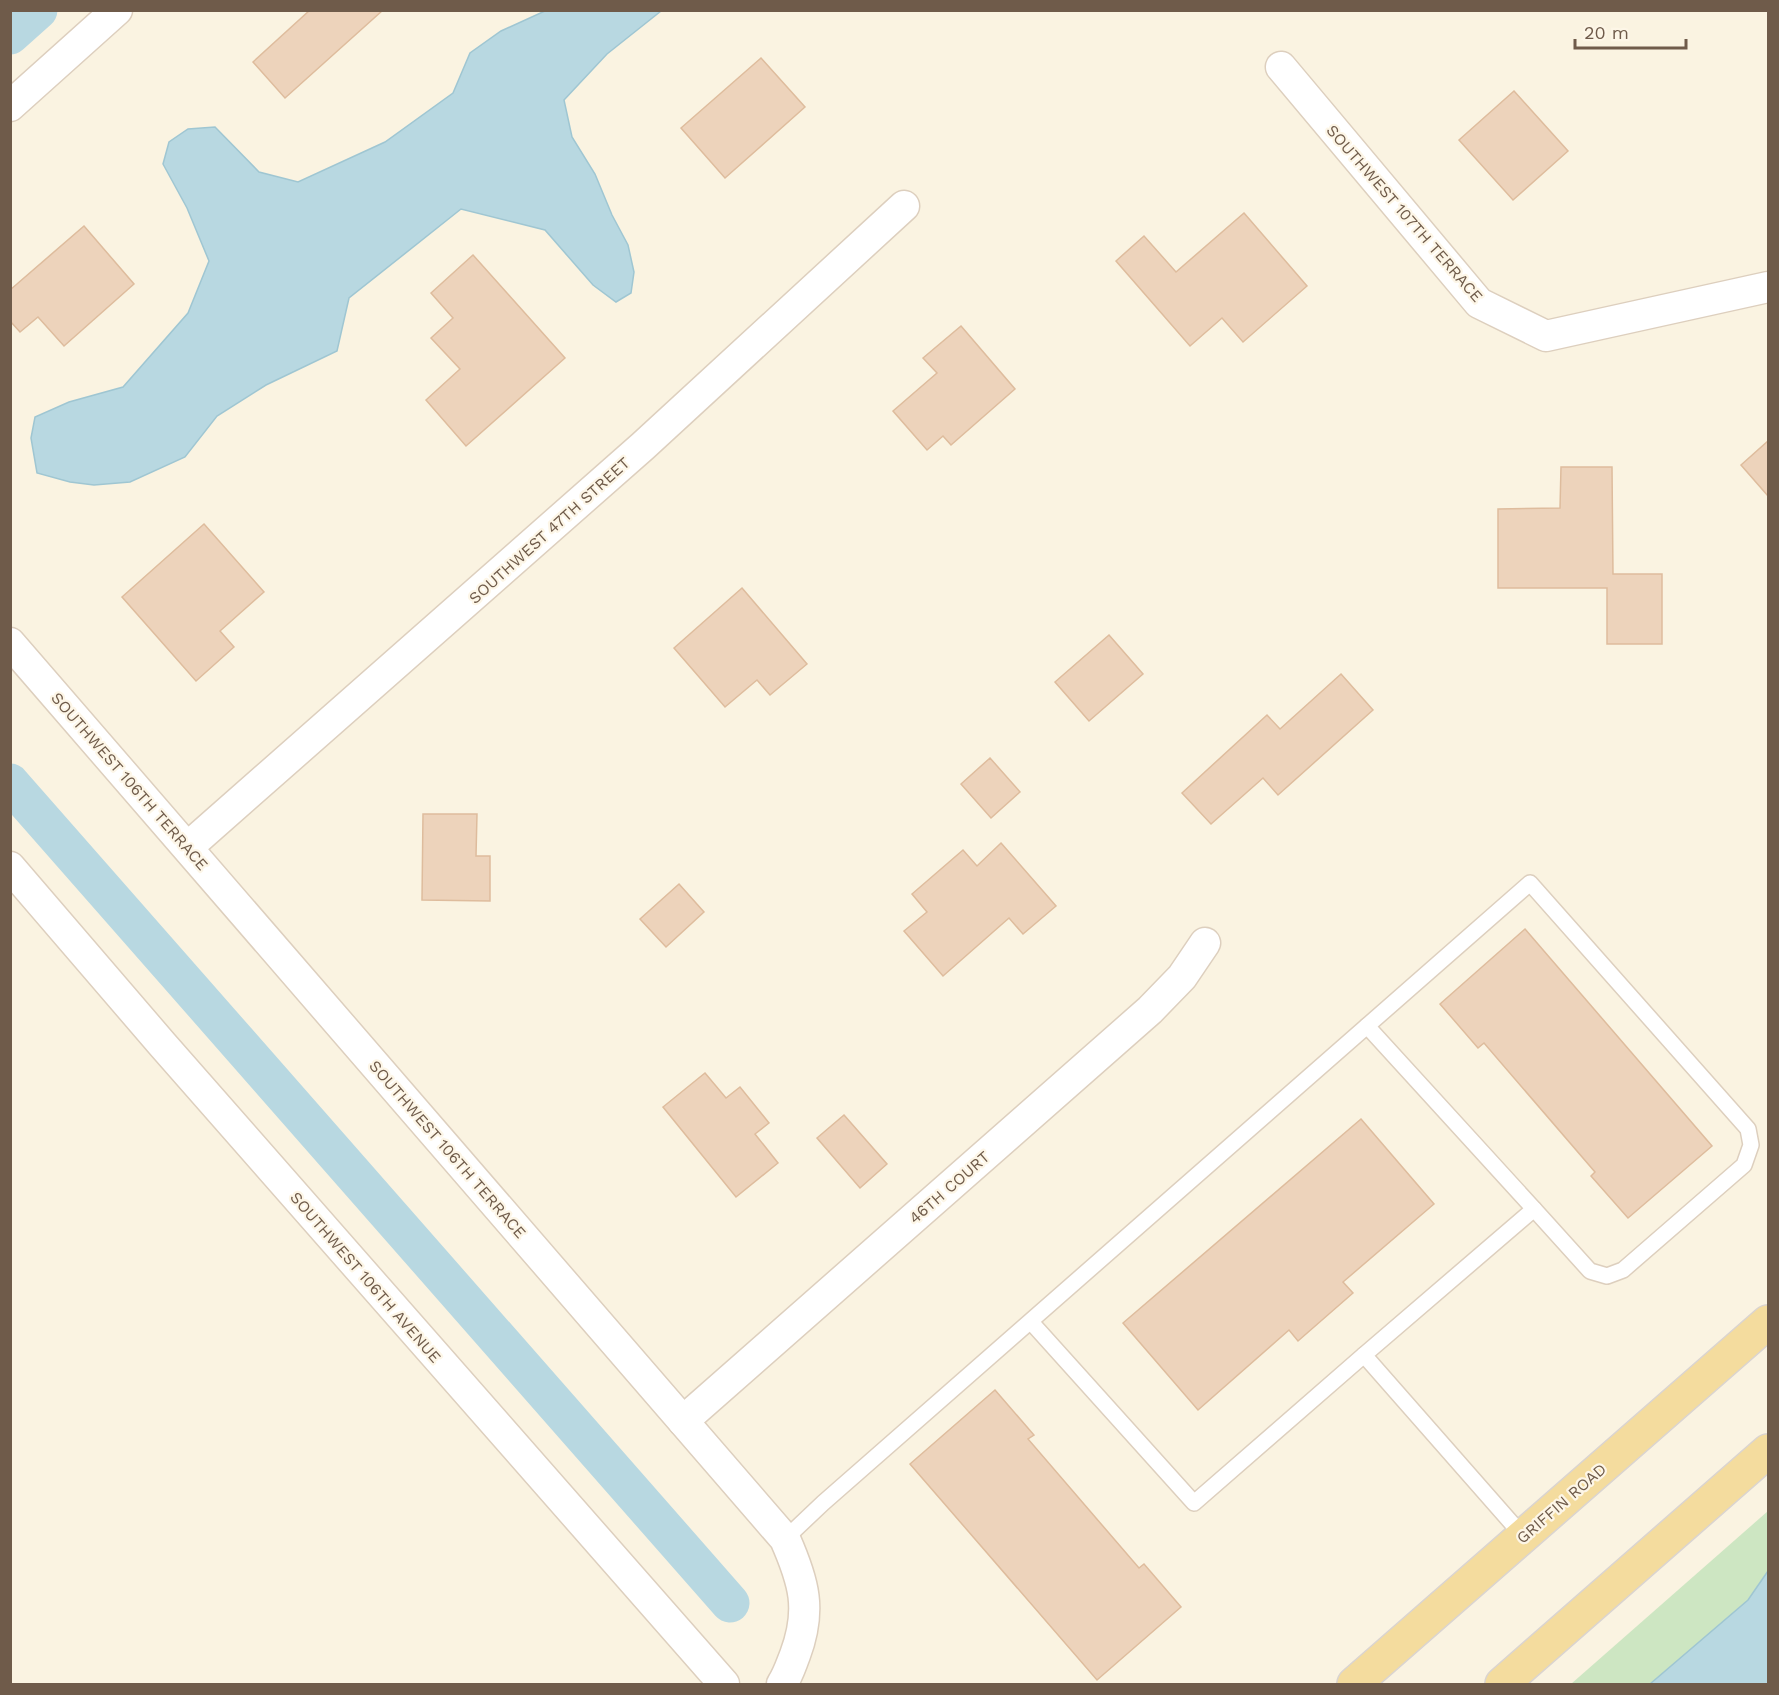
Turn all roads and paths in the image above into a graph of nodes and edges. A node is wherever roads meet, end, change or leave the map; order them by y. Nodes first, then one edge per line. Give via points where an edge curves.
1 (117, 10) edge
2 (1281, 68) dead end
3 (10, 106) edge
4 (904, 206) dead end
5 (1768, 287) edge
6 (10, 643) edge
7 (188, 848) junction
8 (10, 867) edge
9 (1205, 944) dead end
10 (1366, 1026) junction
11 (1534, 1209) junction
12 (1031, 1322) junction
13 (1768, 1322) edge
14 (1364, 1355) junction
15 (683, 1421) junction
16 (1768, 1451) edge
17 (1523, 1536) junction
18 (784, 1539) junction
19 (724, 1684) edge
20 (782, 1684) edge
21 (1354, 1684) edge
22 (1502, 1684) edge

1 - 3 street
2 - 5 street, SOUTHWEST 107TH TERRACE via 1479,303 1546,336
4 - 7 street, SOUTHWEST 47TH STREET via 627,461
6 - 7 street, SOUTHWEST 106TH TERRACE
7 - 15 street, SOUTHWEST 106TH TERRACE
8 - 19 street, SOUTHWEST 106TH AVENUE
9 - 15 street, 46TH COURT via 1182,977 1150,1010
10 - 11 lane
10 - 11 lane via 1530,883 1748,1129 1752,1145 1744,1165 1623,1270 1607,1276 1590,1271
10 - 12 lane
11 - 14 lane
12 - 14 lane via 1194,1503
12 - 18 lane
13 - 17 main road, GRIFFIN ROAD
14 - 17 lane
15 - 18 street, SOUTHWEST 106TH TERRACE
16 - 22 main road
17 - 21 main road, GRIFFIN ROAD
18 - 20 street, SOUTHWEST 106TH TERRACE via 798,1568 805,1599 803,1635

